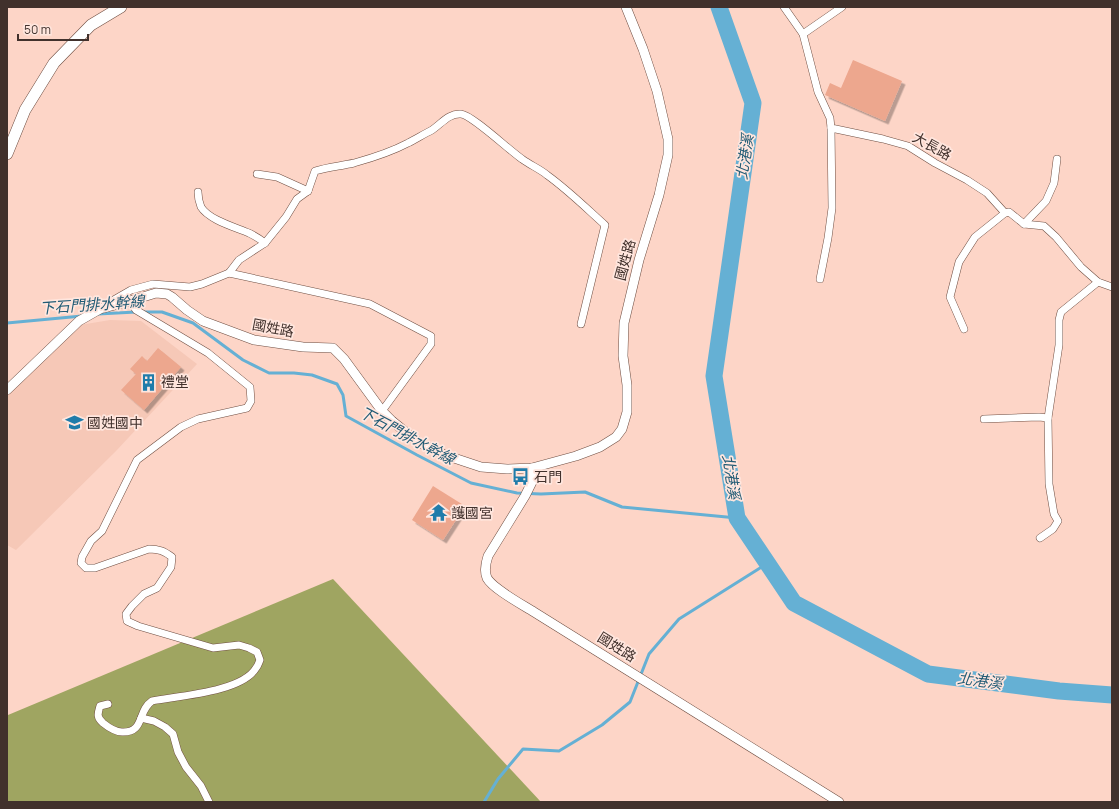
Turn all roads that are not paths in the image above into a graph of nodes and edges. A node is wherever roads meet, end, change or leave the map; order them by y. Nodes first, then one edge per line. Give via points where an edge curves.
1 (121, 7) edge
2 (626, 7) edge
3 (784, 7) edge
4 (842, 7) edge
5 (803, 34) junction
6 (830, 128) junction
7 (7, 154) edge
8 (1057, 159) dead end
9 (257, 174) dead end
10 (308, 191) junction
11 (198, 192) dead end
12 (1004, 213) junction
13 (1024, 224) junction
14 (265, 243) junction
15 (229, 273) junction
16 (820, 279) dead end
17 (1098, 282) junction
18 (1112, 287) edge
19 (130, 302) junction
20 (100, 308) junction
21 (581, 324) dead end
22 (964, 329) dead end
23 (7, 390) edge
24 (382, 411) junction
25 (1048, 418) junction
26 (984, 419) dead end
27 (532, 468) junction
28 (1040, 538) dead end
29 (108, 704) dead end
30 (141, 718) junction
31 (208, 802) edge
32 (839, 802) edge

1 - 7 main road via 92,25 54,63 25,110
2 - 27 street, 國姓路 via 657,91 668,140 664,176 639,260 624,323 623,356 627,412 622,429 616,437 600,447
3 - 5 street
4 - 5 street
5 - 6 street via 818,92 830,118
6 - 12 street, 大長路 via 908,146 987,193
6 - 16 street via 832,208
8 - 13 street via 1054,183 1046,201
9 - 10 street via 277,177
10 - 14 street via 297,199
10 - 21 street via 315,171 384,154 433,129 452,116 461,114 468,117 522,159 546,173 605,224
11 - 14 street via 201,207 207,214
12 - 13 street, 大長路 via 1009,212
12 - 22 street via 975,237 959,262 950,297
13 - 17 street via 1044,226
14 - 15 street via 239,260
15 - 20 street via 190,287 153,284 131,290
15 - 24 street via 370,304 431,336 431,344
17 - 18 street
17 - 25 street via 1060,312 1059,345
19 - 20 street, 國姓路
19 - 24 street, 國姓路 via 156,293 167,294 203,321 254,340 303,347 333,348
19 - 30 street via 136,310 208,353 237,376 250,387 251,401 247,408 198,419 181,427 137,460 102,531 91,542 81,563 86,568 95,568 149,549 166,552 172,557 166,575 157,588 144,594 132,606 126,614 127,621 213,648 239,645 257,652 260,660 256,669 242,681 210,692 152,701 146,705
20 - 23 street, 國姓路 via 79,321
24 - 27 street, 國姓路 via 418,442 444,455 481,467
25 - 26 street
25 - 28 street via 1049,484 1054,514 1058,521 1053,529
27 - 32 street, 國姓路 via 532,482 526,496 488,556 485,565 487,578 534,612
29 - 30 street via 100,706 99,719 118,732 130,733 137,728
30 - 31 street via 159,724 173,734 178,752 201,786

